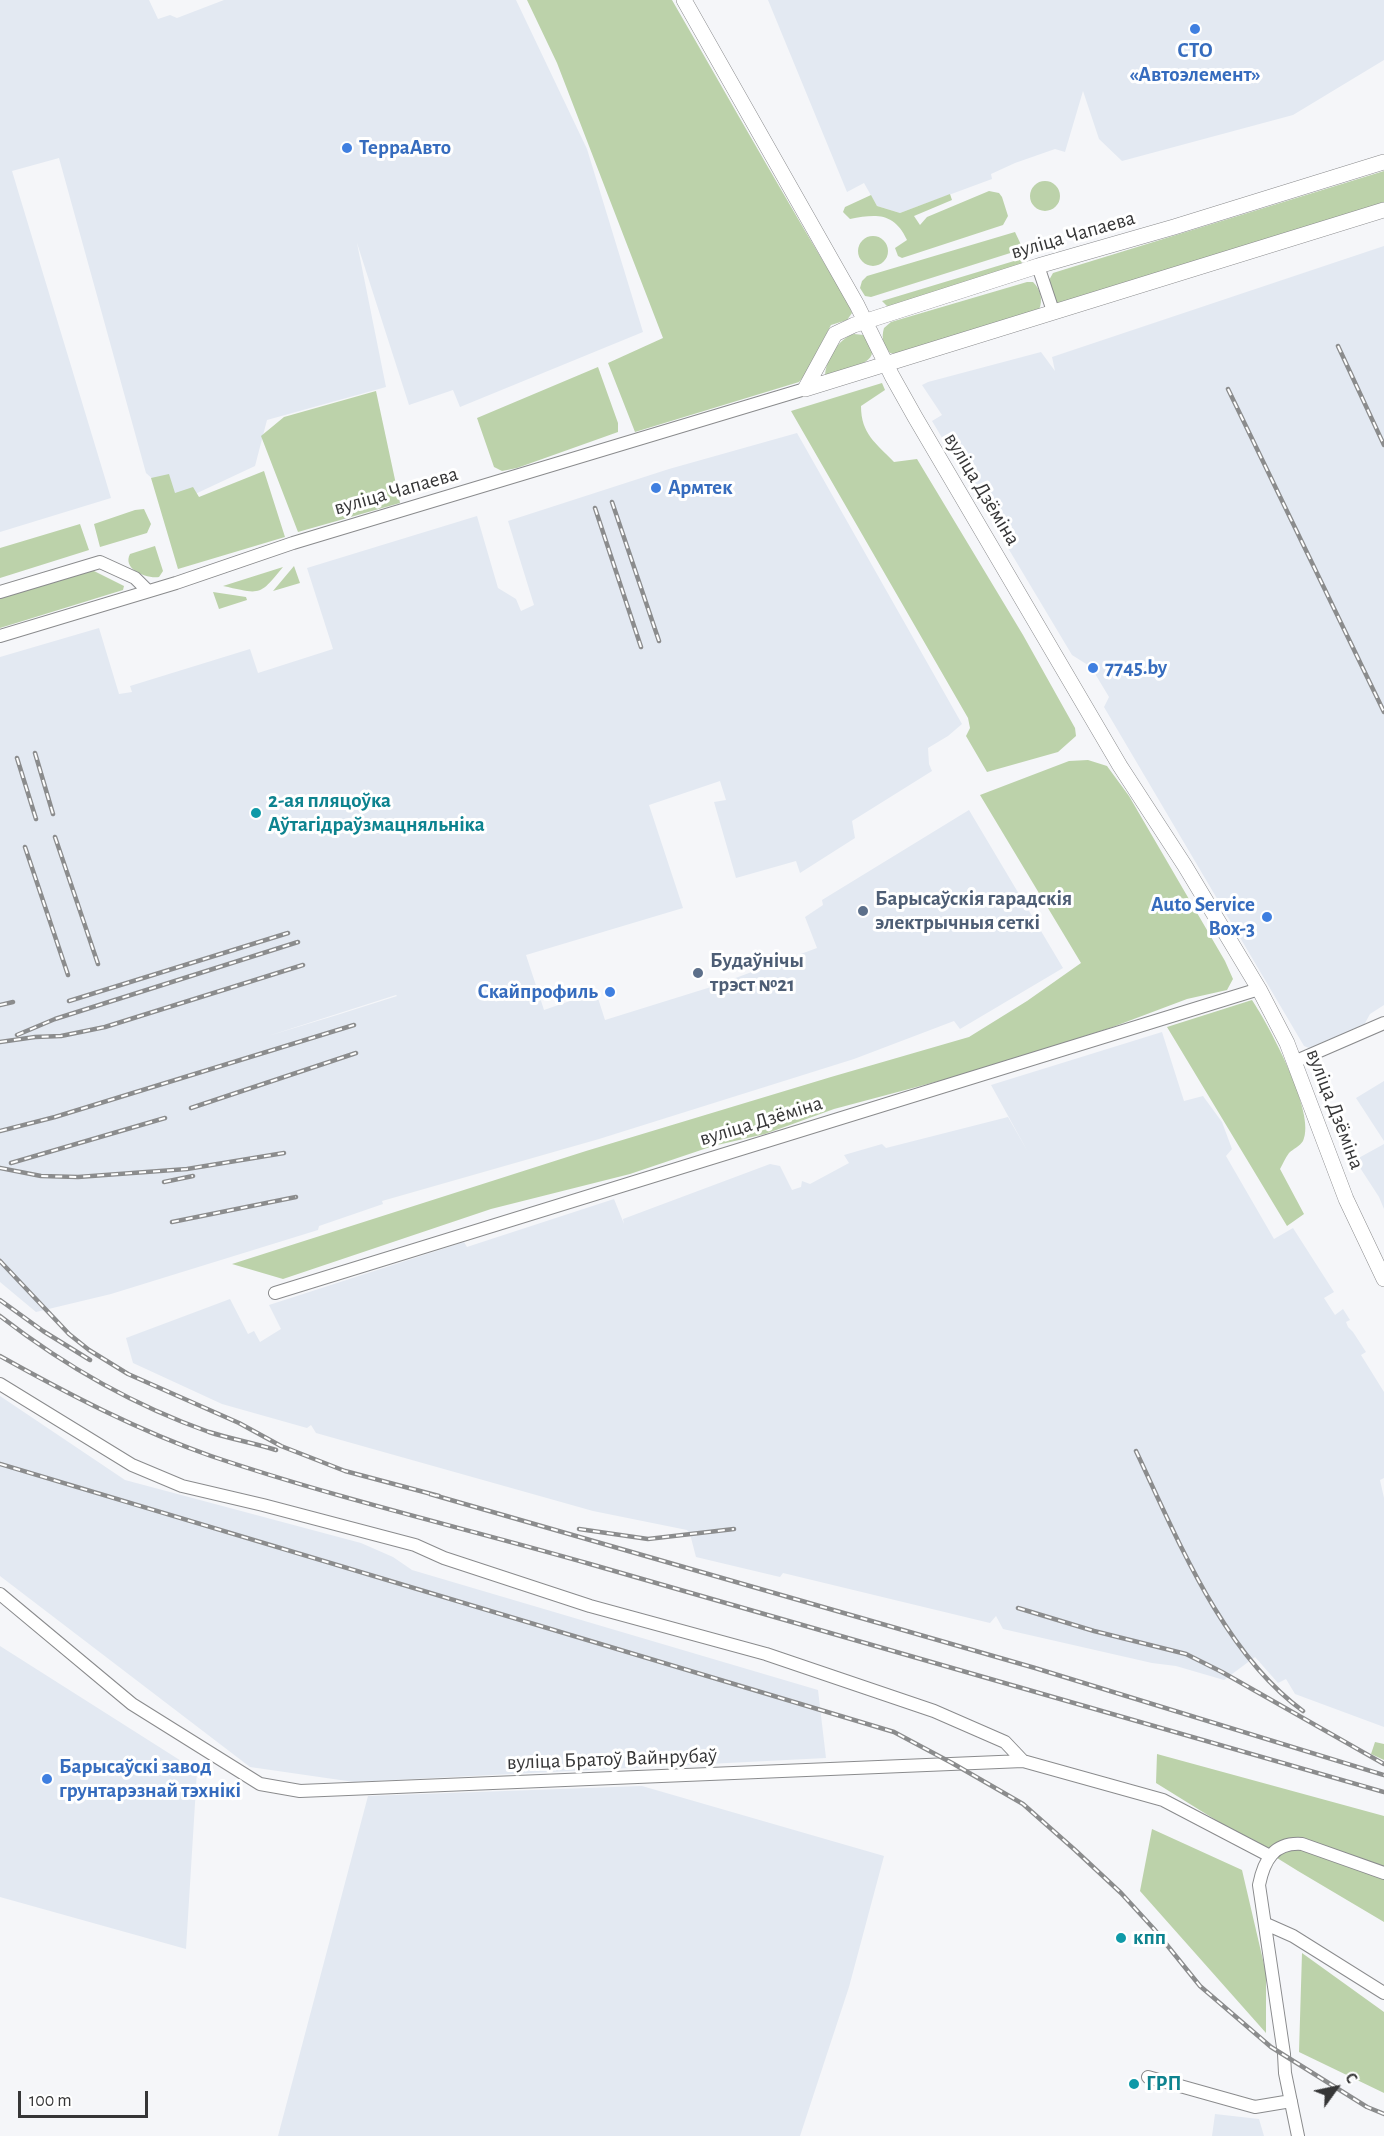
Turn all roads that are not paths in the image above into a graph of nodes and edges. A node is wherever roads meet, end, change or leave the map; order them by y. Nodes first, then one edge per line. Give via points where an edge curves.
1 (684, 0) edge
2 (1384, 162) edge
3 (1384, 210) edge
4 (1038, 266) junction
5 (1053, 312) junction
6 (866, 321) junction
7 (887, 364) junction
8 (805, 389) junction
9 (147, 590) junction
10 (0, 592) edge
11 (0, 636) edge
12 (1259, 989) junction
13 (1384, 1023) edge
14 (1294, 1062) junction
15 (1384, 1278) edge
16 (275, 1293) dead end
17 (0, 1384) edge
18 (0, 1594) edge
19 (1023, 1761) junction
20 (1270, 1856) junction
21 (1384, 1874) edge
22 (1266, 1924) junction
23 (1384, 1993) edge
24 (1148, 2077) dead end
25 (1291, 2101) junction
26 (1298, 2136) edge

1 - 6 main road, вуліца Дзёміна
2 - 4 main road, вуліца Чапаева
3 - 5 main road, вуліца Чапаева
4 - 5 street
4 - 6 main road, вуліца Чапаева
5 - 7 main road, вуліца Чапаева
6 - 7 main road, вуліца Дзёміна
6 - 8 main road, вуліца Чапаева via 835,334
7 - 8 main road, вуліца Чапаева
7 - 12 main road, вуліца Дзёміна via 1120,766
8 - 9 street, вуліца Чапаева
9 - 10 street via 135,578 100,562
9 - 11 street, вуліца Чапаева
12 - 14 main road, вуліца Дзёміна
12 - 16 street, вуліца Дзёміна
13 - 14 street
14 - 15 main road, вуліца Дзёміна via 1346,1199
17 - 19 street via 132,1465 182,1486 415,1545 590,1606 766,1654 934,1711 1005,1742
18 - 19 street, вуліца Братоў Вайнрубаў via 132,1704 260,1784 300,1791
19 - 20 street, вуліца Братоў Вайнрубаў via 1163,1800
20 - 21 street via 1292,1843 1302,1844
20 - 22 street via 1259,1884
22 - 23 street via 1293,1936
22 - 25 street
24 - 25 street via 1255,2107
25 - 26 street

